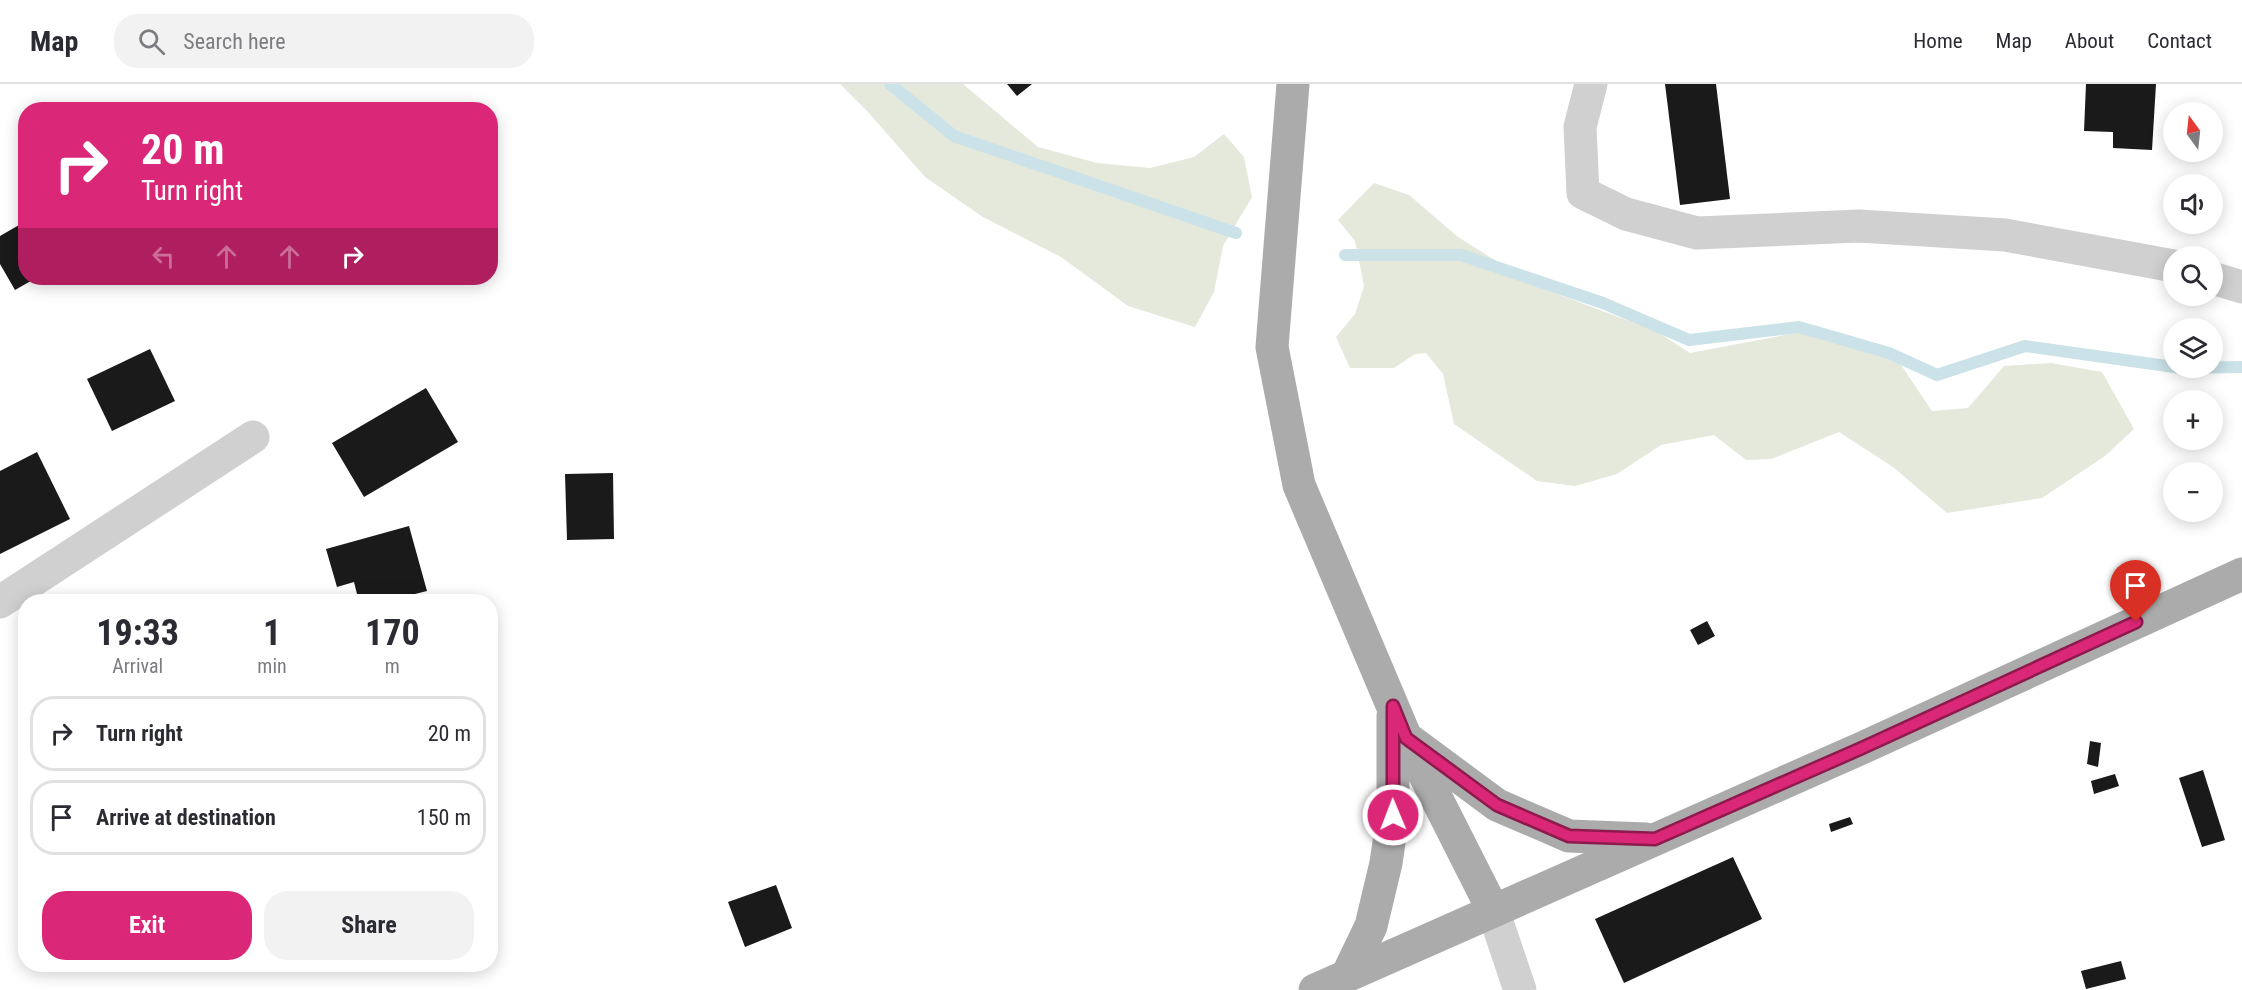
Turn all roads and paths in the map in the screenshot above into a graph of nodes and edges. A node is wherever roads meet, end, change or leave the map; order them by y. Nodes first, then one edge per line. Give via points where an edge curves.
1 (1293, 84) edge
2 (1591, 84) edge
3 (2163, 264) edge
4 (2223, 281) edge
5 (2242, 287) edge
6 (253, 437) dead end
7 (2242, 574) edge
8 (0, 602) edge
9 (1393, 706) junction
10 (1406, 738) junction
11 (1655, 839) junction
12 (1493, 910) junction
13 (1347, 976) junction
14 (1315, 990) edge
15 (1520, 990) edge

1 - 9 main road via 1272,347 1299,485
2 - 3 street via 1580,128 1583,193 1626,214 1697,233 1859,226 2005,235
4 - 5 street
6 - 8 street
7 - 11 main road
9 - 10 main road
9 - 13 main road via 1393,815 1386,863 1371,926
10 - 11 main road via 1497,805 1569,836
10 - 12 main road
11 - 12 main road
12 - 13 main road
12 - 15 street
13 - 14 main road

